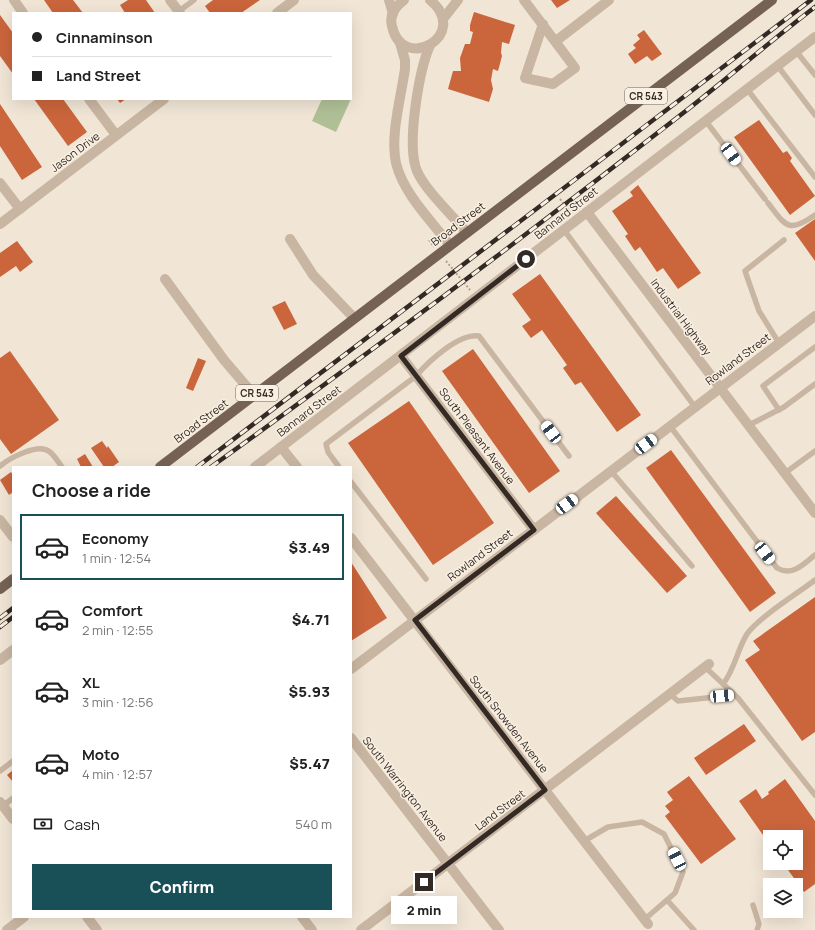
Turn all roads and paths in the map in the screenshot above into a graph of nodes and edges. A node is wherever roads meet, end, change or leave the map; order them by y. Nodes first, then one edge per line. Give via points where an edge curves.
1 (14, 0) edge
2 (170, 0) edge
3 (194, 0) edge
4 (294, 0) edge
5 (388, 0) edge
6 (404, 0) edge
7 (430, 0) edge
8 (458, 0) edge
9 (524, 0) edge
10 (609, 0) edge
11 (772, 0) edge
12 (23, 12) edge
13 (180, 12) edge
14 (278, 12) edge
15 (392, 14) junction
16 (443, 19) junction
17 (543, 24) junction
18 (815, 37) edge
19 (556, 41) junction
20 (400, 43) junction
21 (430, 45) junction
22 (796, 51) junction
23 (777, 65) junction
24 (815, 74) edge
25 (747, 89) junction
26 (90, 100) edge
27 (163, 100) edge
28 (815, 115) edge
29 (705, 120) junction
30 (116, 135) junction
31 (416, 169) junction
32 (400, 173) junction
33 (815, 177) edge
34 (0, 183) edge
35 (560, 199) dead end
36 (20, 209) junction
37 (587, 212) junction
38 (815, 215) edge
39 (576, 220) junction
40 (0, 224) edge
41 (564, 230) junction
42 (467, 232) junction
43 (290, 239) dead end
44 (784, 240) dead end
45 (450, 245) junction
46 (457, 276) dead end
47 (165, 279) dead end
48 (476, 298) junction
49 (815, 316) edge
50 (354, 318) junction
51 (779, 343) junction
52 (815, 347) edge
53 (401, 356) junction
54 (416, 376) junction
55 (815, 384) edge
56 (720, 388) junction
57 (254, 395) junction
58 (695, 407) junction
59 (779, 410) junction
60 (749, 425) junction
61 (670, 426) junction
62 (281, 447) junction
63 (815, 451) edge
64 (569, 456) dead end
65 (0, 466) edge
66 (61, 466) edge
67 (161, 466) edge
68 (256, 466) edge
69 (296, 466) edge
70 (338, 466) edge
71 (611, 471) junction
72 (785, 473) junction
73 (352, 483) edge
74 (815, 512) edge
75 (0, 520) edge
76 (534, 530) junction
77 (12, 536) edge
78 (352, 539) edge
79 (815, 555) edge
80 (692, 566) dead end
81 (426, 579) dead end
82 (12, 580) edge
83 (815, 580) edge
84 (0, 589) edge
85 (415, 620) junction
86 (12, 651) edge
87 (0, 660) edge
88 (707, 666) joint
89 (352, 668) edge
90 (722, 684) junction
91 (670, 694) junction
92 (734, 694) junction
93 (352, 739) edge
94 (12, 762) edge
95 (0, 771) edge
96 (545, 790) junction
97 (815, 795) edge
98 (12, 799) edge
99 (2, 804) edge
100 (12, 818) edge
101 (584, 841) junction
102 (448, 863) junction
103 (667, 900) junction
104 (753, 905) dead end
105 (23, 918) edge
106 (88, 918) edge
107 (303, 918) edge
108 (647, 922) joint
109 (7, 930) edge
110 (97, 930) edge
111 (312, 930) edge
112 (361, 930) edge
113 (499, 930) edge
114 (694, 930) edge
115 (756, 930) edge

1 - 12 street
2 - 13 street
3 - 13 lane
4 - 14 street
5 - 15 street
6 - 15 street
7 - 16 street via 438,6
8 - 16 street
9 - 17 street
10 - 19 street
11 - 42 main road, Broad Street / CR 543
15 - 20 street via 393,33
16 - 21 street via 438,38
17 - 19 street
17 - 19 street via 525,78 553,84 576,68
18 - 22 street, Bannard Street
20 - 21 street via 418,49
20 - 32 street via 405,60 395,148
21 - 31 street via 423,61 411,142
22 - 23 street, Bannard Street
22 - 24 lane
23 - 25 street, Bannard Street
23 - 28 lane
25 - 29 street, Bannard Street
25 - 33 lane
26 - 30 street
27 - 30 street, Jason Drive
29 - 37 street, Bannard Street
29 - 38 lane via 784,225 800,225
30 - 36 street, Jason Drive
31 - 32 street
31 - 42 street via 423,182
32 - 45 street via 408,189
34 - 36 street
35 - 39 path
36 - 40 street, Jason Drive
37 - 39 street, Bannard Street
37 - 56 street, Industrial Highway
39 - 41 street, Bannard Street
41 - 48 street, Bannard Street
41 - 58 lane
42 - 45 main road, Broad Street / CR 543
43 - 50 street via 313,275
44 - 51 lane via 745,271 759,311
45 - 50 main road, Broad Street / CR 543
46 - 48 path
47 - 57 street via 224,360
48 - 53 street, Bannard Street
49 - 51 street, Rowland Street
50 - 57 main road, Broad Street / CR 543
51 - 56 street, Rowland Street
52 - 59 lane via 763,386
53 - 54 street, South Pleasant Avenue
53 - 62 street, Bannard Street
54 - 64 lane via 426,365 461,339 472,335 479,336
54 - 70 lane via 326,444 328,452
54 - 76 street, South Pleasant Avenue
55 - 59 lane
56 - 58 street, Rowland Street
56 - 60 street, Industrial Highway
57 - 67 main road, Broad Street / CR 543
58 - 61 street, Rowland Street
59 - 60 lane
60 - 72 street, Industrial Highway
61 - 71 street, Rowland Street
61 - 79 lane via 777,568 783,572 791,571
62 - 68 street, Bannard Street
62 - 69 street
63 - 72 lane
65 - 66 lane via 30,450 41,448 49,450
71 - 76 street, Rowland Street
71 - 80 lane
72 - 74 street, Industrial Highway
73 - 81 lane
75 - 77 street
76 - 85 street, Rowland Street
78 - 85 street, South Snowden Avenue
82 - 84 main road
83 - 90 lane via 752,628 741,646 733,670
85 - 89 street, Rowland Street
85 - 96 street, South Snowden Avenue
86 - 87 street
88 - 90 lane
88 - 91 street, Land Street
90 - 92 lane
91 - 92 lane via 678,701
91 - 96 street, Land Street
92 - 97 lane
93 - 102 street, South Warrington Avenue
94 - 95 lane
96 - 101 street, South Snowden Avenue
96 - 102 street, Land Street
98 - 99 lane
99 - 100 street
101 - 103 lane via 608,827 642,822 664,834 683,872 674,893
101 - 108 street, South Snowden Avenue
102 - 112 street, Land Street
102 - 113 street, South Warrington Avenue
103 - 108 lane
103 - 114 lane
104 - 115 lane via 759,924
105 - 109 street
106 - 110 street
107 - 111 street

